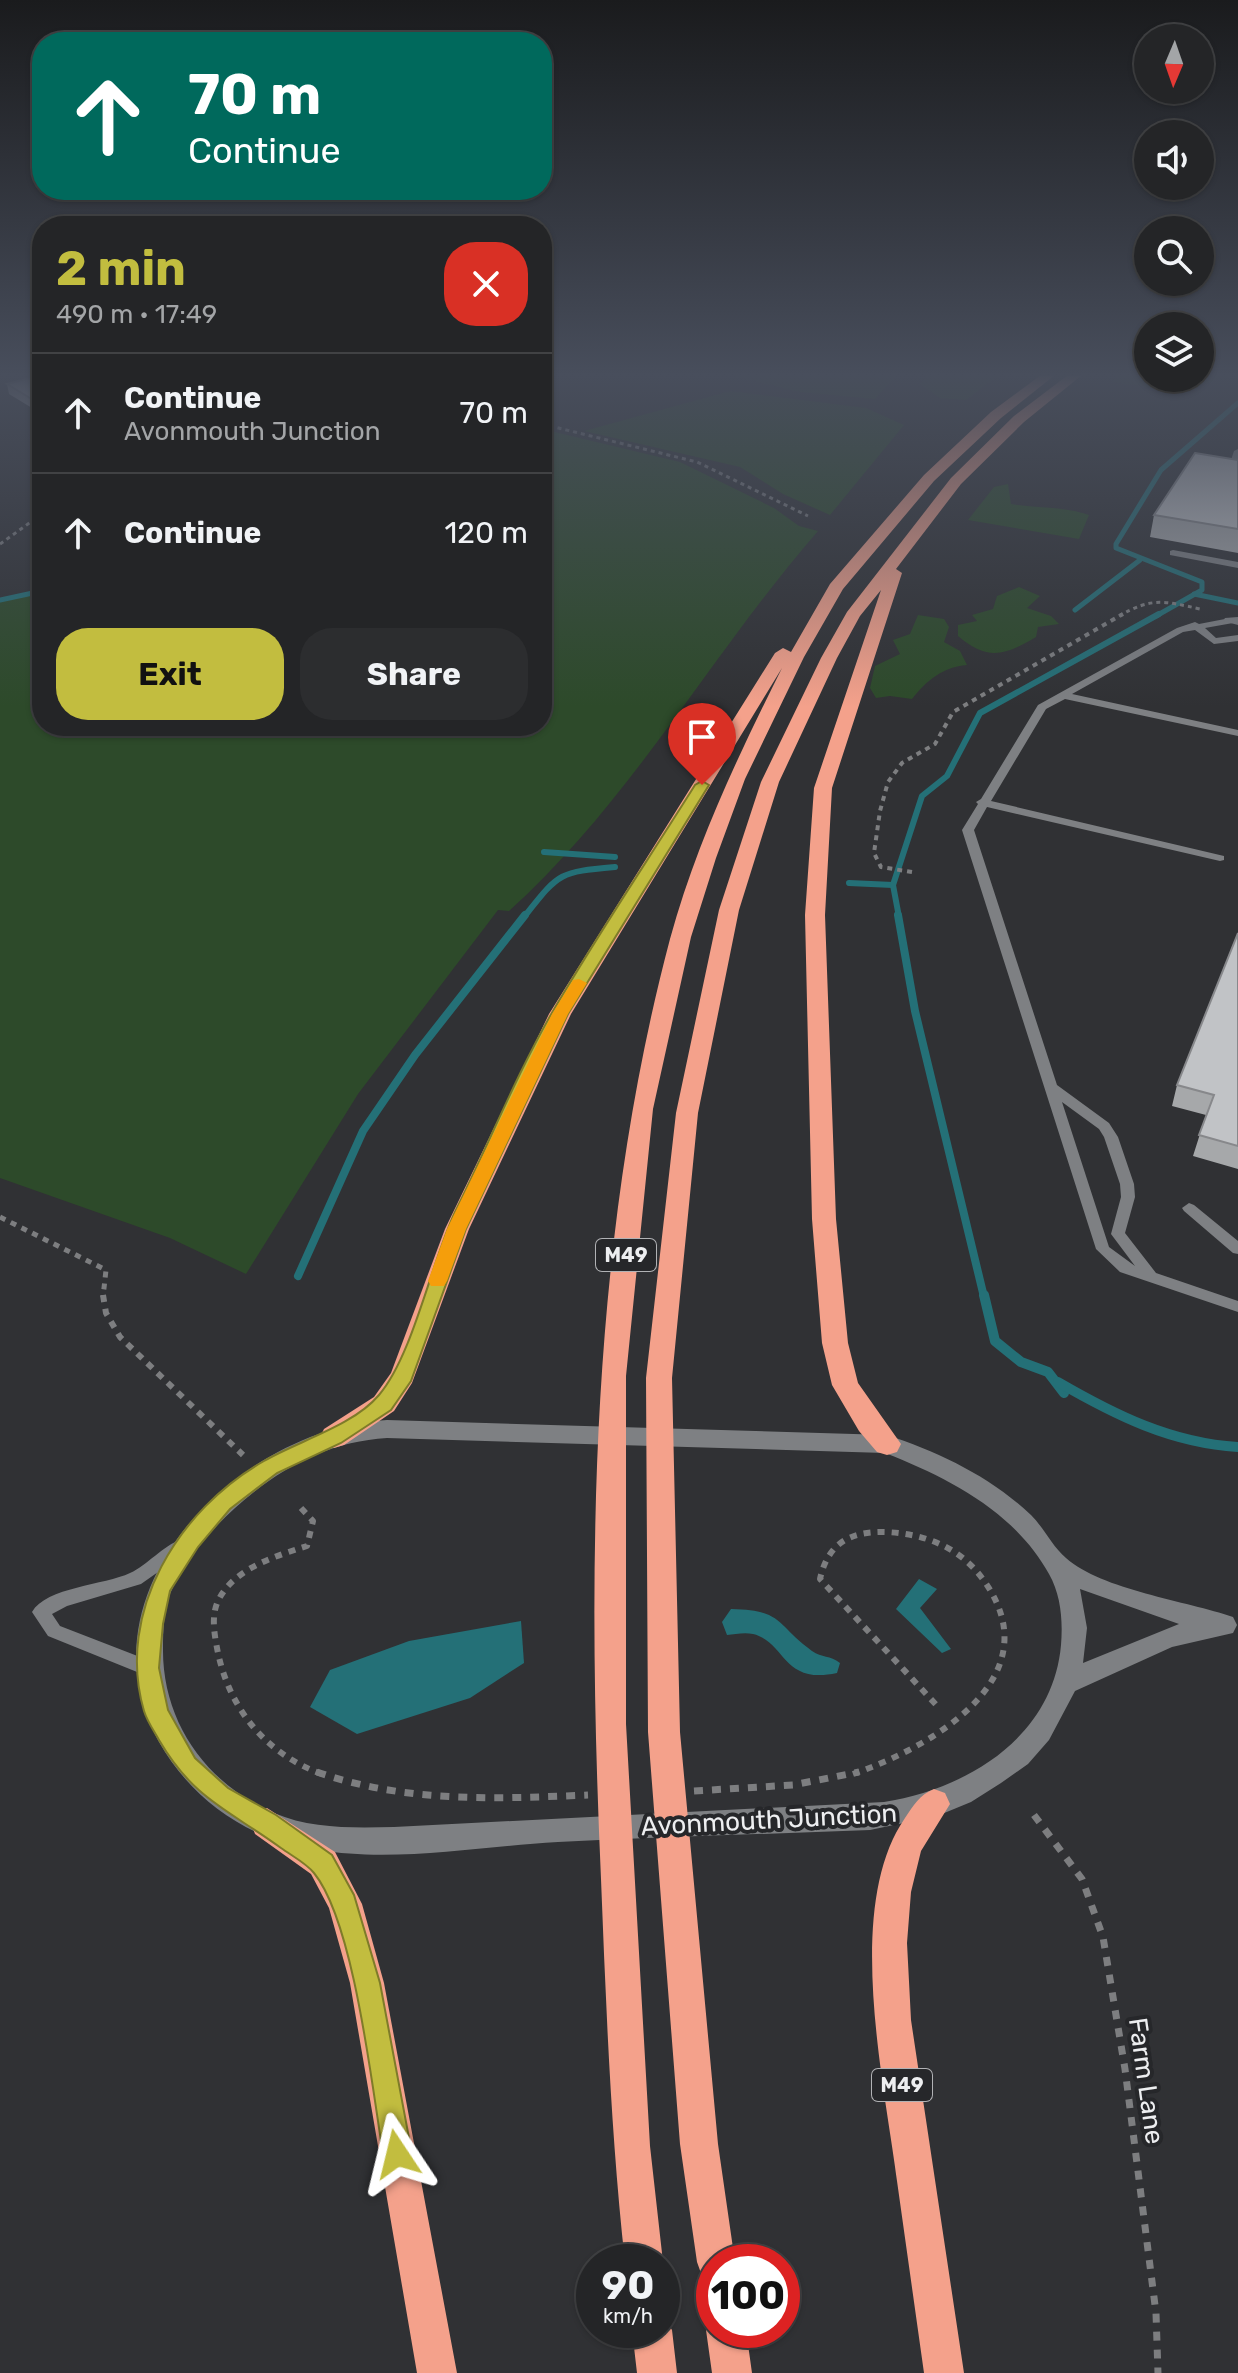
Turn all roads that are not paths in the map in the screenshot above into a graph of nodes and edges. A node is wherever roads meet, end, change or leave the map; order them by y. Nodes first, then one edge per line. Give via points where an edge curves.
1 (922, 486) edge
2 (952, 486) edge
3 (901, 551) junction
4 (1173, 553) dead end
5 (1238, 565) edge
6 (836, 587) junction
7 (1234, 621) edge
8 (1195, 625) junction
9 (1238, 638) edge
10 (1062, 695) junction
11 (1238, 733) edge
12 (981, 802) junction
13 (1220, 858) dead end
14 (1052, 1088) junction
15 (1189, 1208) dead end
16 (1238, 1249) edge
17 (1156, 1281) junction
18 (1238, 1307) edge
19 (334, 1437) junction
20 (887, 1444) junction
21 (191, 1540) junction
22 (1059, 1566) junction
23 (147, 1668) junction
24 (1065, 1683) junction
25 (934, 1804) junction
26 (267, 1823) junction
27 (642, 2244) edge
28 (713, 2244) edge
29 (654, 2348) edge
30 (729, 2348) edge
31 (437, 2373) edge
32 (657, 2373) edge
33 (732, 2373) edge
34 (944, 2373) edge

1 - 6 highway, M49
2 - 3 highway, M49
3 - 20 highway, M49 via 823,788 815,859 824,1219 835,1343 845,1385
3 - 28 highway, M49 via 853,615 770,782 729,910 685,1129 659,1378 664,1732 699,2144
4 - 5 lane
6 - 19 highway, M49 via 801,624 560,1014 457,1229 403,1376 384,1404
6 - 27 highway, M49 via 736,779 706,858 681,937 642,1109 613,1376 610,1724 631,2146
7 - 8 lane
8 - 9 lane via 1214,641
8 - 10 lane
10 - 11 lane
10 - 12 lane via 1042,707
12 - 13 lane
12 - 14 lane via 968,830 972,851
14 - 17 lane via 1103,1249 1125,1268
14 - 17 lane via 1111,1137 1128,1197 1118,1234
15 - 16 lane
17 - 18 lane
19 - 20 street, Avonmouth Junction via 362,1430 440,1429
19 - 21 street, Avonmouth Junction via 270,1467 222,1502
20 - 22 street, Avonmouth Junction via 939,1463 982,1487 1022,1519
21 - 23 street, Avonmouth Junction via 160,1589
21 - 23 lane via 135,1579 62,1600 41,1612 54,1631
22 - 24 street, Avonmouth Junction via 1072,1602 1075,1644
22 - 24 street via 1124,1597 1224,1625 1168,1637
23 - 26 street, Avonmouth Junction via 156,1713 187,1765 219,1796
24 - 25 street, Avonmouth Junction via 1039,1732 1006,1764 972,1788
25 - 26 street, Avonmouth Junction via 870,1817 413,1838 329,1839
25 - 34 highway, M49 via 906,1845 894,1892 890,1943 893,2020
26 - 31 highway via 323,1863 345,1904 367,1983
29 - 32 highway
30 - 33 highway

